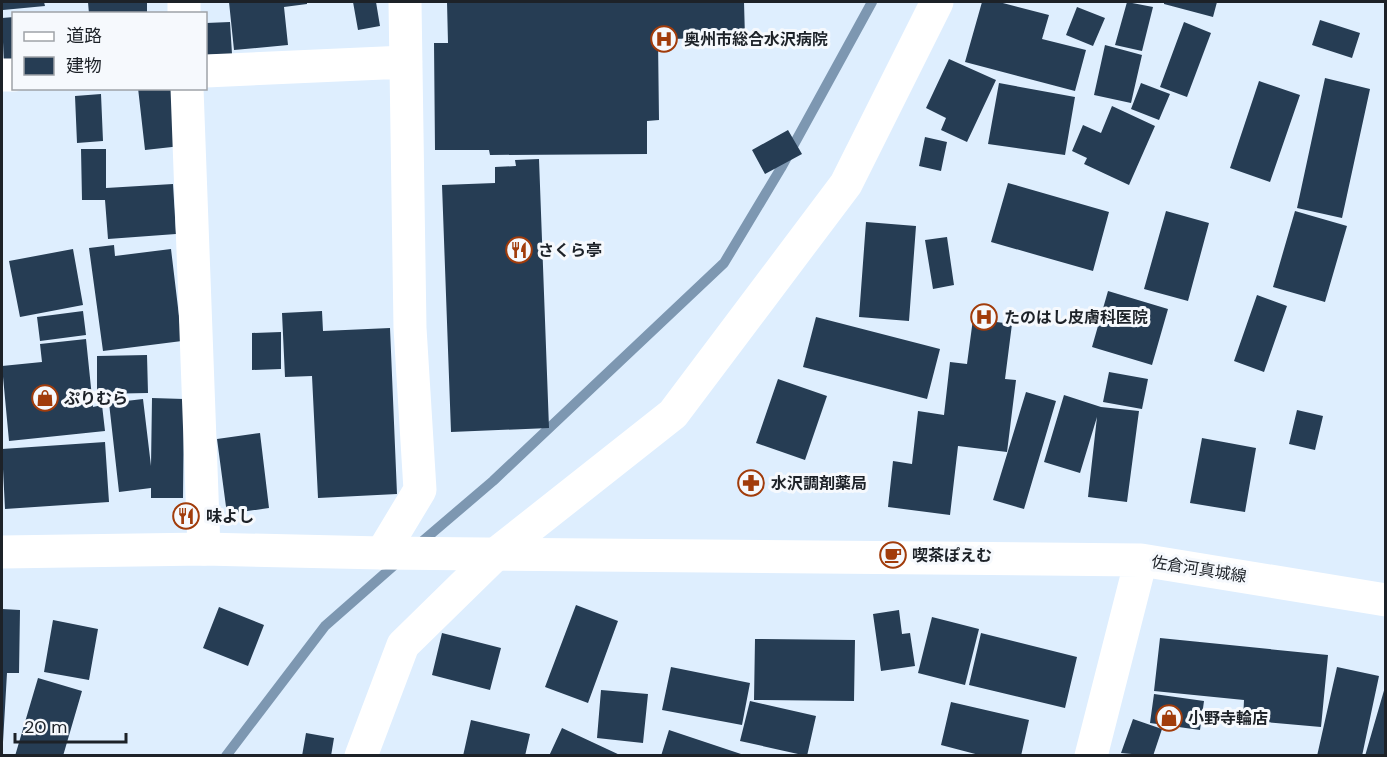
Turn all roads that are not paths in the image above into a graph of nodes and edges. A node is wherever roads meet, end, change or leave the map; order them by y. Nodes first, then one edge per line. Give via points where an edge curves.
1 (405, 2) edge
2 (937, 2) edge
3 (406, 62) junction
4 (207, 71) edge
5 (187, 90) edge
6 (204, 549) junction
7 (2, 552) edge
8 (497, 552) junction
9 (382, 553) junction
10 (1141, 560) junction
11 (1386, 600) edge
12 (361, 756) edge
13 (1091, 756) edge

1 - 3 street
2 - 8 street via 846,184 673,414
3 - 4 street
3 - 9 street via 410,328 420,490
5 - 6 street
6 - 7 street
6 - 9 street
8 - 9 street
8 - 10 street
8 - 12 street via 403,645
10 - 11 street, 佐倉河真城線
10 - 13 street, 佐倉河真城線

